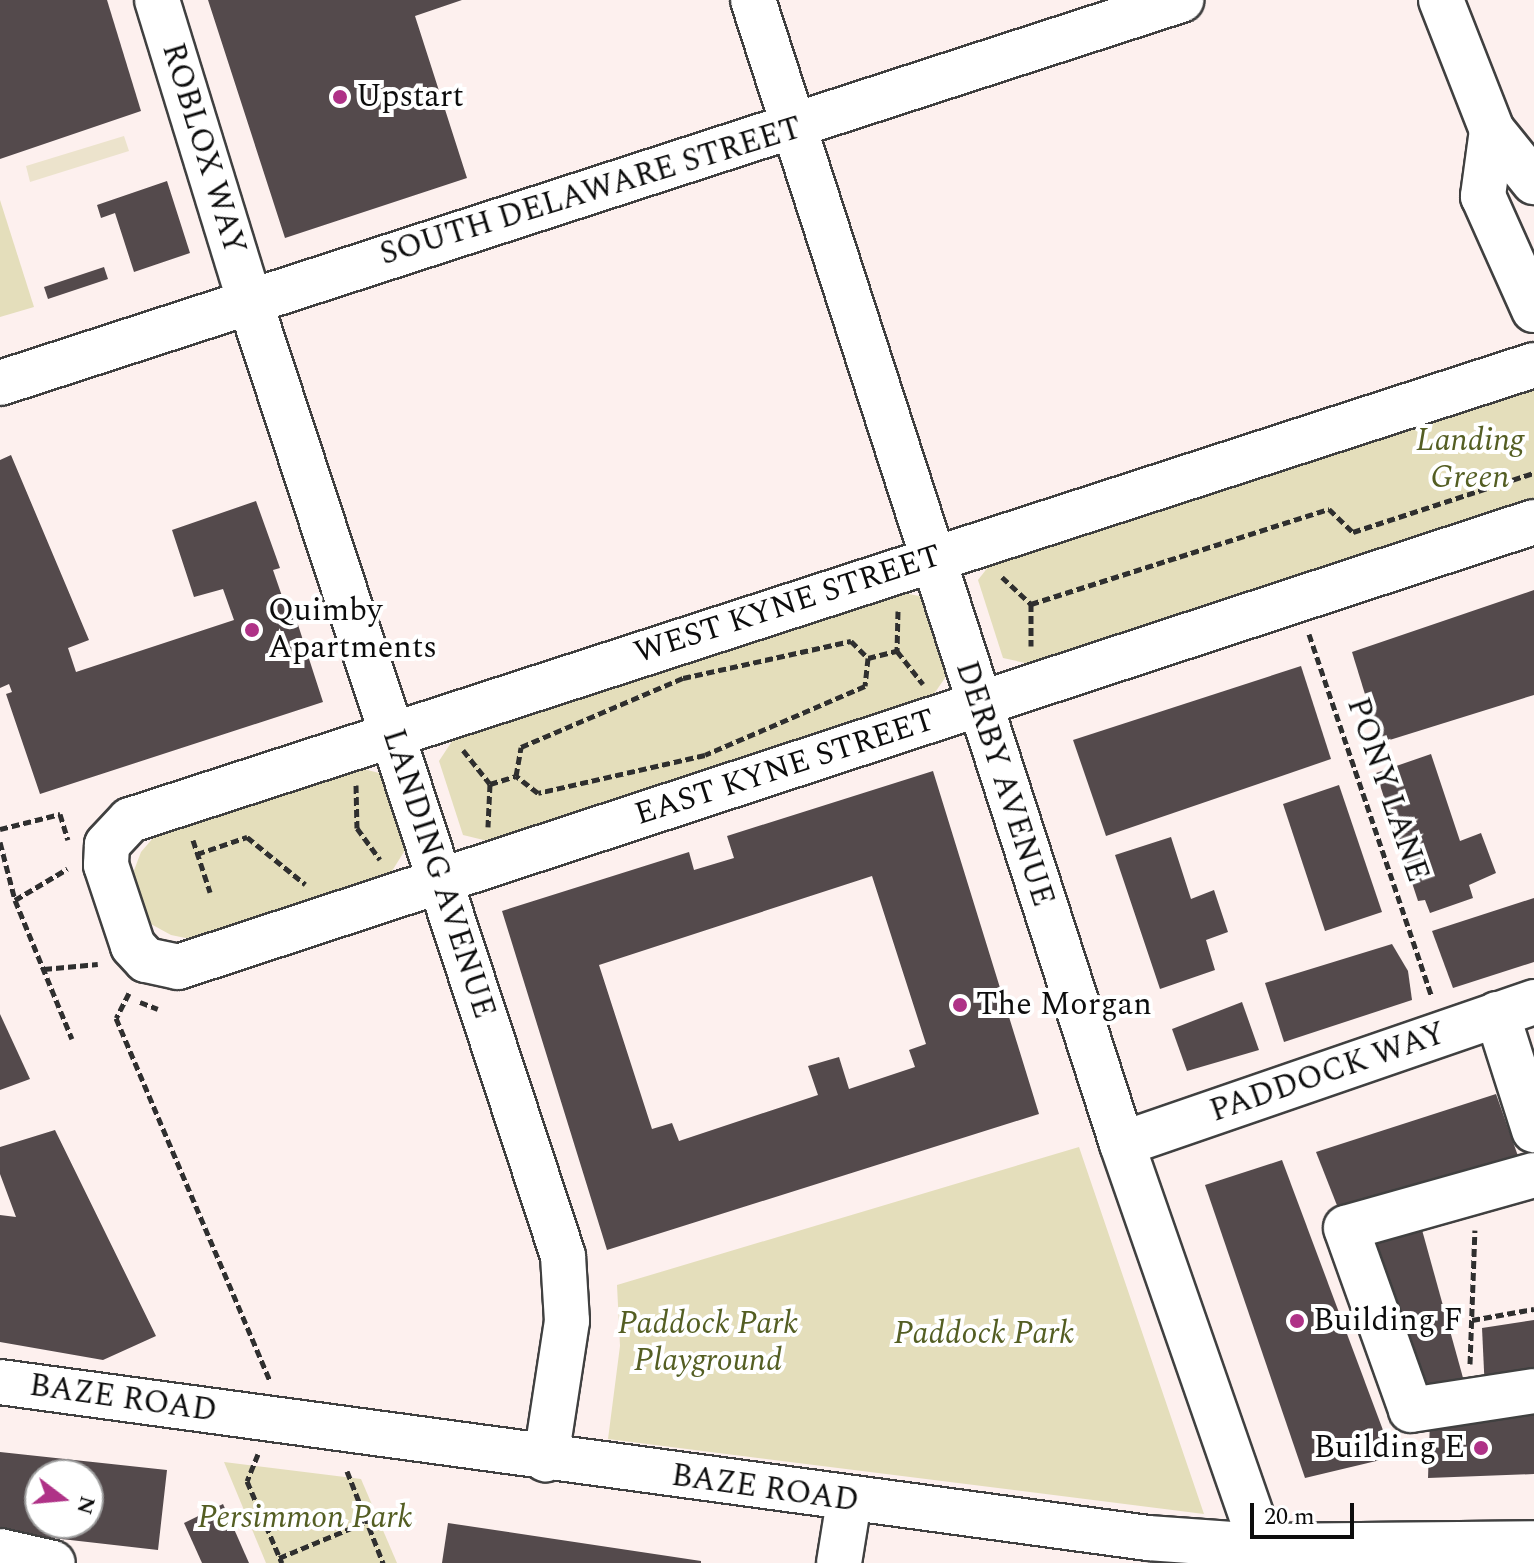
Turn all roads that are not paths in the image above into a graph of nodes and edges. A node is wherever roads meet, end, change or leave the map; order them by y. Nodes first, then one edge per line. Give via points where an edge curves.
1 (157, 0) edge
2 (753, 0) edge
3 (1181, 0) edge
4 (1441, 0) edge
5 (794, 129) junction
6 (1492, 130) junction
7 (1534, 182) edge
8 (249, 299) junction
9 (1534, 310) edge
10 (1534, 365) edge
11 (0, 383) edge
12 (1534, 522) edge
13 (930, 559) junction
14 (978, 705) junction
15 (392, 735) junction
16 (440, 881) junction
17 (126, 962) joint
18 (1515, 1008) edge
19 (1534, 1130) edge
20 (1122, 1144) junction
21 (1534, 1175) edge
22 (0, 1382) edge
23 (1534, 1391) edge
24 (546, 1459) junction
25 (849, 1501) junction
26 (1534, 1543) edge
27 (0, 1551) edge
28 (1264, 1554) edge
29 (53, 1563) edge
30 (839, 1563) edge

1 - 8 street, ROBLOX WAY
2 - 5 street, DERBY AVENUE
3 - 5 street, SOUTH DELAWARE STREET
4 - 6 street
5 - 8 street, SOUTH DELAWARE STREET
5 - 13 street, DERBY AVENUE
6 - 7 street
6 - 9 street via 1483,196
8 - 11 street, SOUTH DELAWARE STREET
8 - 15 street, LANDING AVENUE
10 - 13 street, WEST KYNE STREET
12 - 14 street, EAST KYNE STREET
13 - 14 street, DERBY AVENUE
13 - 15 street, WEST KYNE STREET
14 - 16 street, EAST KYNE STREET
14 - 20 street, DERBY AVENUE
15 - 16 street, LANDING AVENUE
15 - 17 street, WEST KYNE STREET via 130,820 107,845 106,865 133,946
16 - 17 street, EAST KYNE STREET via 178,967
16 - 24 street, LANDING AVENUE via 563,1256 567,1321
18 - 19 street
18 - 20 street, PADDOCK WAY
20 - 28 street, DERBY AVENUE
21 - 23 street via 1346,1228 1411,1410
22 - 24 street, BAZE ROAD
24 - 25 street, BAZE ROAD
25 - 28 street, BAZE ROAD
25 - 30 street
26 - 28 street, BAZE ROAD
27 - 29 street

